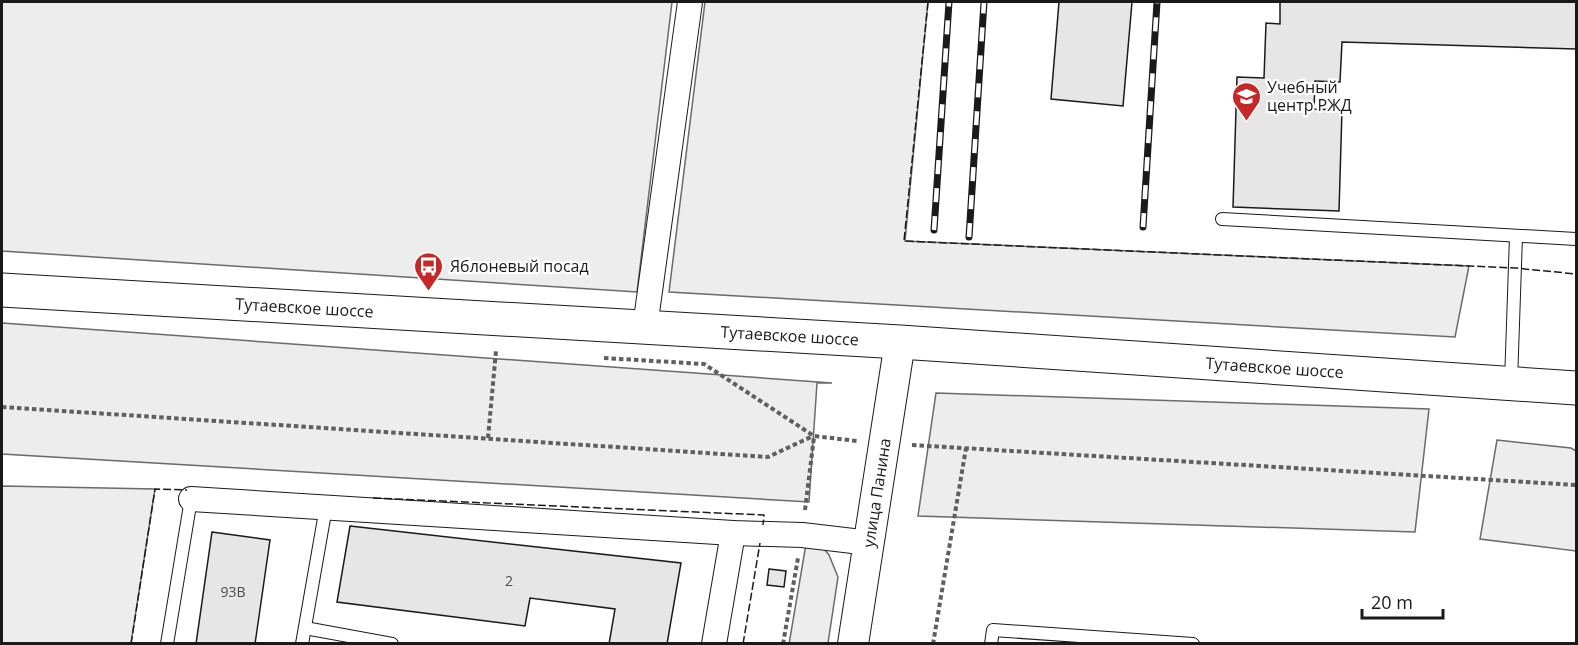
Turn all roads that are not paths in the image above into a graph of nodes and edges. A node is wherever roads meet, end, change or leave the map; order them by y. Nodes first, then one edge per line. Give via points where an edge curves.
1 (690, 2) edge
2 (1222, 219) dead end
3 (1516, 236) junction
4 (1576, 239) edge
5 (2, 290) edge
6 (645, 327) junction
7 (900, 342) junction
8 (1511, 384) junction
9 (1576, 388) edge
10 (191, 499) joint
11 (326, 507) junction
12 (733, 533) junction
13 (870, 543) junction
14 (305, 628) junction
15 (167, 644) edge
16 (302, 644) edge
17 (392, 644) edge
18 (714, 644) edge
19 (853, 644) edge
20 (991, 644) edge
21 (1193, 644) edge

1 - 6 street
2 - 3 lane
3 - 4 lane
3 - 8 lane
5 - 6 main road, Тутаевское шоссе
6 - 7 main road, Тутаевское шоссе
7 - 8 main road, Тутаевское шоссе
7 - 13 street, улица Панина
8 - 9 main road, Тутаевское шоссе
10 - 11 street
10 - 15 lane
11 - 12 street
11 - 14 lane
12 - 13 street via 802,535
12 - 18 street
13 - 19 street, улица Панина
14 - 16 lane
14 - 17 lane
20 - 21 lane via 993,630

